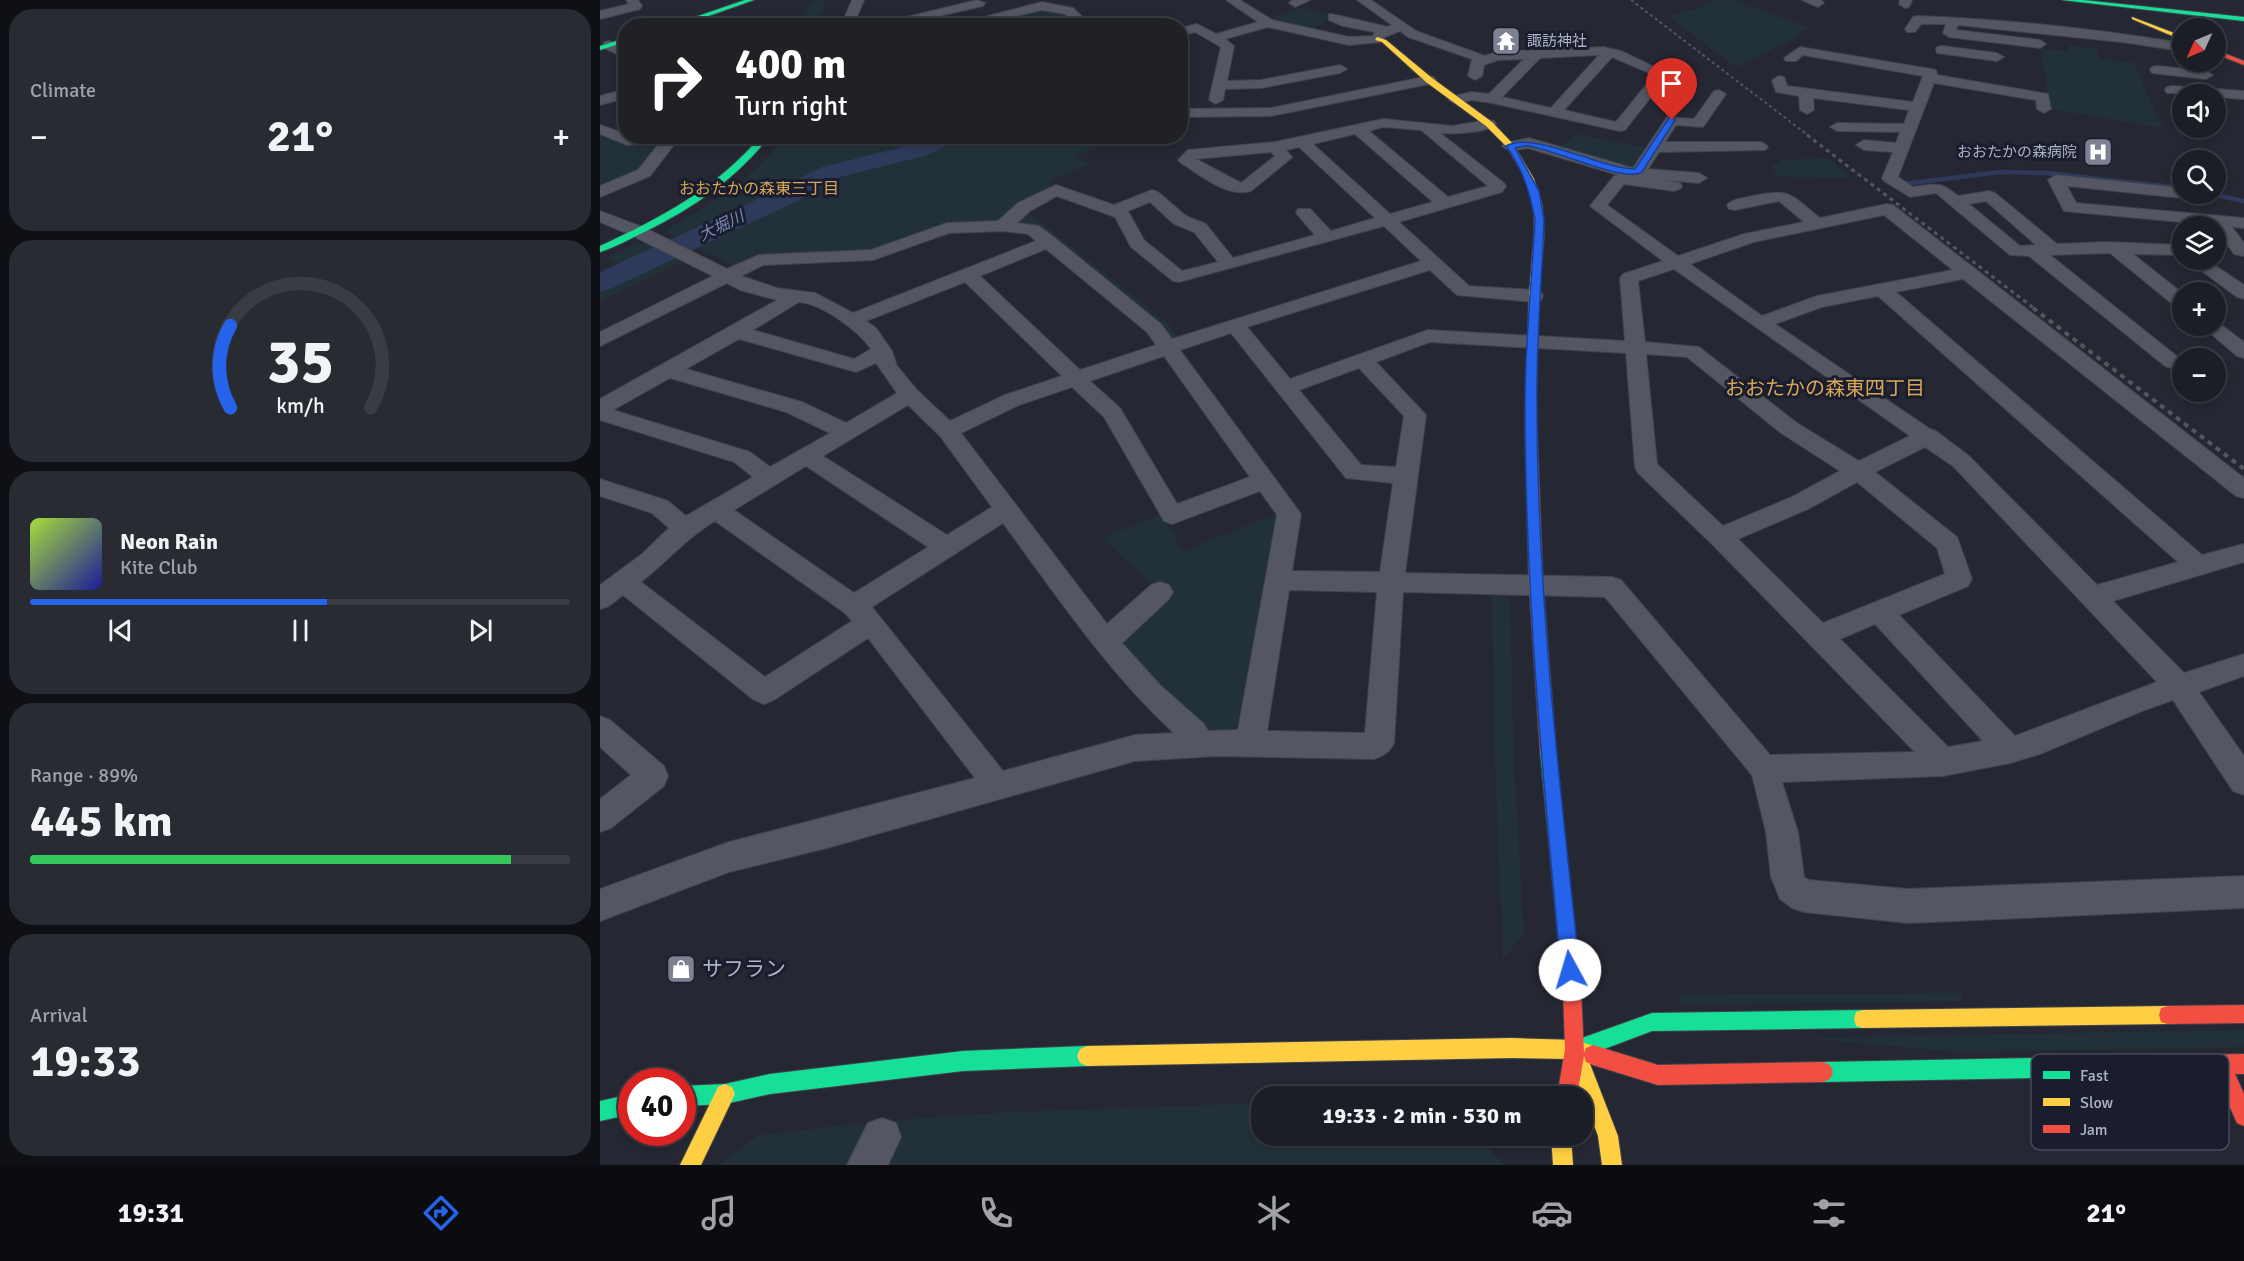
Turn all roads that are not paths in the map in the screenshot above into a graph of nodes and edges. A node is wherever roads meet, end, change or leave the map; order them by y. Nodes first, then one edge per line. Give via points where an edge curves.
1 (632, 0) edge
2 (751, 0) edge
3 (858, 0) edge
4 (925, 0) edge
5 (994, 0) edge
6 (1232, 0) edge
7 (1363, 0) edge
8 (2065, 0) edge
9 (2092, 2) edge
10 (1039, 3) edge
11 (711, 6) edge
12 (942, 11) junction
13 (600, 15) edge
14 (1333, 17) dead end
15 (688, 18) edge
16 (850, 18) edge
17 (911, 18) edge
18 (984, 18) edge
19 (1077, 18) edge
20 (2244, 19) edge
21 (1954, 21) junction
22 (1268, 23) junction
23 (1394, 28) junction
24 (1911, 29) dead end
25 (1188, 30) edge
26 (2172, 34) edge
27 (2095, 35) junction
28 (1215, 38) junction
29 (1377, 39) junction
30 (1349, 41) junction
31 (2040, 44) dead end
32 (2162, 44) junction
33 (2172, 46) edge
34 (1942, 50) dead end
35 (2101, 51) dead end
36 (1609, 52) junction
37 (1536, 54) junction
38 (2226, 56) edge
39 (1997, 57) dead end
40 (1478, 63) junction
41 (2172, 63) edge
42 (2244, 63) edge
43 (1774, 65) dead end
44 (2157, 70) dead end
45 (2172, 72) edge
46 (2177, 72) edge
47 (2217, 76) dead end
48 (1931, 78) junction
49 (1429, 80) junction
50 (1779, 80) dead end
51 (1351, 81) junction
52 (1219, 85) junction
53 (1719, 93) dead end
54 (1806, 93) junction
55 (2226, 94) edge
56 (618, 95) edge
57 (2244, 95) edge
58 (1471, 96) junction
59 (1492, 99) junction
60 (1456, 100) junction
61 (600, 101) edge
62 (1919, 107) junction
63 (2044, 109) dead end
64 (1807, 110) dead end
65 (1213, 112) junction
66 (1188, 113) edge
67 (1554, 113) junction
68 (1489, 124) junction
69 (1837, 127) dead end
70 (1357, 128) junction
71 (1429, 128) junction
72 (1908, 128) junction
73 (600, 129) edge
74 (618, 136) edge
75 (1302, 142) junction
76 (667, 144) edge
77 (759, 144) edge
78 (1864, 145) dead end
79 (1510, 146) junction
80 (1275, 147) junction
81 (1654, 147) junction
82 (1760, 147) dead end
83 (1900, 148) junction
84 (1628, 174) junction
85 (1700, 178) dead end
86 (1674, 186) dead end
87 (600, 192) edge
88 (2172, 192) edge
89 (1955, 201) junction
90 (1446, 204) junction
91 (2194, 204) edge
92 (1735, 205) dead end
93 (1115, 211) junction
94 (1304, 213) dead end
95 (600, 216) edge
96 (2172, 216) edge
97 (2207, 216) edge
98 (1388, 220) junction
99 (2226, 221) edge
100 (2244, 223) edge
101 (1817, 224) junction
102 (1003, 226) junction
103 (646, 236) junction
104 (2226, 236) edge
105 (1328, 238) junction
106 (1049, 242) junction
107 (2172, 248) edge
108 (600, 249) edge
109 (2116, 249) junction
110 (2043, 250) junction
111 (2244, 251) edge
112 (1675, 261) junction
113 (1433, 263) junction
114 (1229, 266) junction
115 (2216, 270) edge
116 (1967, 273) junction
117 (968, 275) junction
118 (727, 276) junction
119 (2235, 280) edge
120 (1882, 290) junction
121 (2244, 293) edge
122 (2172, 294) edge
123 (794, 296) junction
124 (1534, 296) junction
125 (852, 320) junction
126 (1760, 323) junction
127 (1235, 325) junction
128 (737, 332) junction
129 (2224, 336) edge
130 (600, 340) edge
131 (1533, 342) junction
132 (1168, 347) junction
133 (1635, 348) junction
134 (882, 351) junction
135 (2244, 352) edge
136 (1362, 360) junction
137 (2172, 362) dead end
138 (670, 370) junction
139 (1075, 379) junction
140 (1287, 387) junction
141 (910, 394) junction
142 (600, 408) edge
143 (600, 413) edge
144 (948, 431) junction
145 (847, 432) junction
146 (1928, 436) junction
147 (806, 456) junction
148 (1858, 471) junction
149 (1406, 476) junction
150 (769, 478) junction
151 (1264, 480) junction
152 (600, 487) edge
153 (2244, 490) edge
154 (716, 509) junction
155 (1006, 510) junction
156 (684, 528) junction
157 (1720, 537) junction
158 (947, 547) junction
159 (2244, 553) edge
160 (2198, 566) junction
161 (1278, 580) junction
162 (1391, 581) junction
163 (624, 582) junction
164 (1536, 584) junction
165 (1160, 592) dead end
166 (2094, 596) junction
167 (600, 599) edge
168 (1879, 611) junction
169 (863, 614) junction
170 (1820, 636) junction
171 (1105, 642) junction
172 (2244, 665) edge
173 (2179, 686) junction
174 (600, 729) edge
175 (1200, 743) junction
176 (1250, 743) junction
177 (2010, 750) junction
178 (1943, 762) junction
179 (1768, 768) junction
180 (2244, 781) edge
181 (991, 788) junction
182 (600, 818) edge
183 (2244, 892) edge
184 (600, 905) edge
185 (2244, 1014) edge
186 (1575, 1050) junction
187 (2031, 1068) edge
188 (2229, 1084) edge
189 (1569, 1086) edge
190 (724, 1094) junction
191 (696, 1095) edge
192 (618, 1107) edge
193 (600, 1111) edge
194 (2244, 1116) edge
195 (1562, 1146) edge
196 (690, 1165) edge
197 (1563, 1165) edge
198 (1612, 1165) edge

1 - 13 street via 636,6
2 - 11 street
3 - 16 street
4 - 12 street
5 - 12 street
6 - 22 street
7 - 23 street
8 - 9 street
9 - 20 street
9 - 26 street
10 - 18 street
10 - 19 street via 1069,11
11 - 15 street
12 - 17 street
14 - 23 street via 1347,23
21 - 24 street via 1917,20
21 - 27 street
21 - 31 street via 1949,33
22 - 28 street
22 - 30 street
23 - 29 street
23 - 40 street via 1479,57
25 - 28 street via 1197,28
27 - 32 street
27 - 35 street
28 - 52 street via 1228,46
29 - 30 street
29 - 49 street
30 - 51 street via 1330,53
32 - 33 street
32 - 41 street
34 - 39 street
36 - 37 street
36 - 67 street
36 - 67 street via 1662,74 1620,127
37 - 40 street via 1496,56
37 - 59 street
38 - 42 street
40 - 58 street
43 - 48 street via 1802,55 1931,73
44 - 45 street
46 - 47 street
48 - 62 street
48 - 63 street via 2043,97
49 - 51 street
49 - 60 street
50 - 54 street via 1780,89
51 - 52 street
51 - 65 street via 1271,112
52 - 65 street
53 - 81 street via 1698,124 1672,120
54 - 62 street via 1827,88 1857,105
54 - 64 street
55 - 57 street
56 - 61 street
58 - 59 street
58 - 60 street
59 - 67 street
60 - 68 street
62 - 72 street
65 - 66 street
68 - 71 street via 1467,129
68 - 79 street
69 - 72 street
70 - 71 street via 1399,123
70 - 75 street
70 - 90 street
71 - 90 street via 1498,186
72 - 83 street
73 - 74 street
75 - 80 street
75 - 98 street
76 - 87 street via 644,173
77 - 103 street via 709,191
78 - 83 street
79 - 84 street via 1529,143
79 - 124 street via 1530,179 1538,204
80 - 80 street via 1284,157 1245,188 1234,188 1186,160 1193,153
81 - 82 street
81 - 84 street
83 - 89 street via 1890,178 1910,192 1939,188
84 - 85 street
84 - 86 street
84 - 112 street via 1598,206
88 - 96 street via 2056,180 2070,207
89 - 110 street via 2016,251
89 - 110 street via 1989,196
90 - 98 street
91 - 97 street
92 - 101 street via 1778,196
93 - 102 street via 1056,190 1024,207
93 - 114 street via 1122,214 1137,243 1179,277
93 - 114 street via 1152,195 1180,220 1200,228
94 - 105 street
95 - 103 street
98 - 105 street
98 - 113 street
99 - 100 street
101 - 112 street via 1750,238
101 - 116 street via 1887,209
102 - 106 street via 1033,230
102 - 118 street via 948,228 873,255 759,260
103 - 108 street
103 - 118 street
104 - 111 street
105 - 114 street
106 - 117 street
106 - 132 street via 1154,328
107 - 109 street
109 - 110 street
109 - 122 street
110 - 137 street
112 - 126 street
112 - 133 street via 1629,278
113 - 124 street via 1464,291
113 - 127 street
115 - 119 street
116 - 120 street
116 - 153 street
117 - 125 street
117 - 139 street
118 - 123 street via 747,286
118 - 130 street
119 - 121 street
120 - 126 street via 1817,302
120 - 160 street
123 - 125 street via 808,297
123 - 128 street
124 - 131 street
125 - 134 street via 869,332
126 - 146 street
127 - 132 street
127 - 140 street
128 - 134 street via 856,366
128 - 138 street
129 - 135 street
131 - 133 street
131 - 136 street via 1428,336
131 - 164 street via 1531,428
132 - 139 street
132 - 151 street
133 - 148 street via 1692,351 1789,428
133 - 157 street via 1646,467
134 - 141 street via 887,367
136 - 140 street
136 - 149 street via 1415,415
138 - 142 street
138 - 145 street via 794,407
139 - 144 street via 1012,400
139 - 151 street via 1112,413 1172,515
140 - 149 street via 1354,472
141 - 144 street
141 - 145 street
143 - 150 street via 742,457
144 - 155 street
145 - 147 street
146 - 148 street
146 - 166 street via 1961,461
147 - 150 street
147 - 158 street
148 - 157 street via 1800,503
148 - 168 street via 1948,543 1959,579
149 - 162 street
150 - 154 street
151 - 161 street via 1289,514
152 - 156 street via 660,507
154 - 156 street
154 - 169 street
155 - 158 street
155 - 171 street
156 - 163 street
157 - 170 street
158 - 169 street
159 - 160 street
160 - 166 street
161 - 162 street
161 - 176 street
162 - 164 street
162 - 176 street via 1379,743
163 - 167 street
163 - 169 street via 764,693
164 - 179 street via 1612,587 1752,757
164 - 186 street
165 - 171 street
166 - 173 street
168 - 170 street
168 - 177 street
169 - 181 street via 990,775
170 - 178 street
171 - 175 street
172 - 173 street
173 - 177 street
173 - 180 street
174 - 182 street via 653,776
175 - 176 street
175 - 181 street via 1135,748
177 - 178 street
178 - 179 street
179 - 183 street via 1766,779 1782,832 1787,877 1792,888 1804,896 1908,906
181 - 184 street via 729,857
185 - 186 street via 1652,1022
186 - 187 street via 1658,1075
186 - 189 street
186 - 190 street via 1512,1048 963,1061 770,1084
186 - 198 street via 1608,1136
188 - 194 street
190 - 191 street
190 - 196 street
192 - 193 street
195 - 197 street

